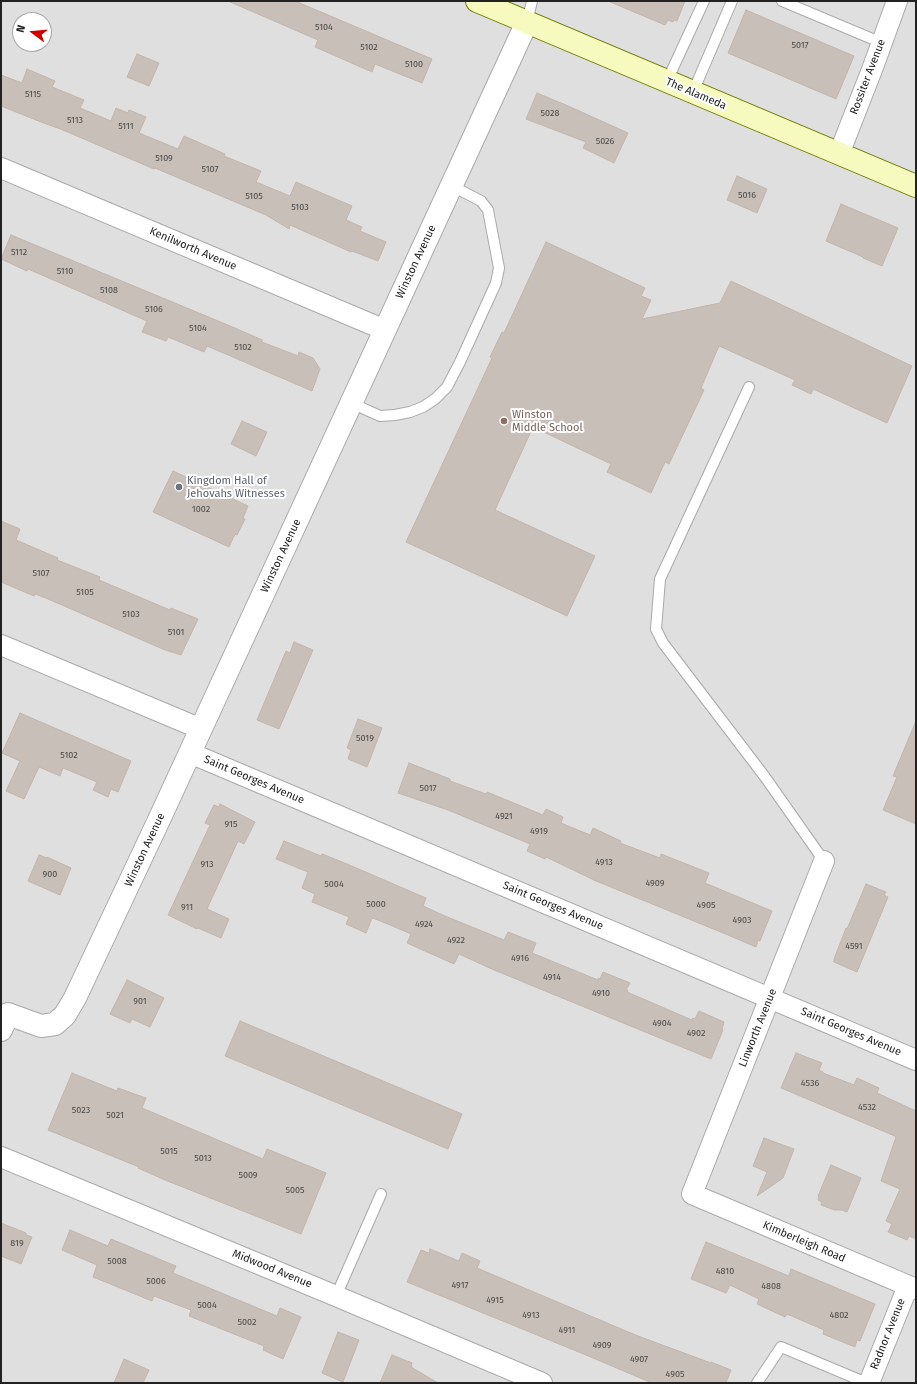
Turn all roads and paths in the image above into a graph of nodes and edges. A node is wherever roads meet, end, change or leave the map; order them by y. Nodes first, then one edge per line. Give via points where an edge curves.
1 (477, 1) edge
2 (532, 1) edge
3 (704, 1) edge
4 (732, 1) edge
5 (782, 1) edge
6 (897, 1) edge
7 (527, 22) junction
8 (882, 43) junction
9 (667, 81) junction
10 (693, 92) junction
11 (839, 154) junction
12 (1, 168) edge
13 (452, 186) junction
14 (916, 186) edge
15 (385, 330) junction
16 (749, 387) dead end
17 (351, 403) junction
18 (1, 645) edge
19 (201, 729) junction
20 (190, 753) junction
21 (824, 861) joint
22 (770, 998) junction
23 (3, 1018) edge
24 (916, 1060) edge
25 (1, 1157) edge
26 (381, 1194) dead end
27 (692, 1194) joint
28 (912, 1287) edge
29 (336, 1296) junction
30 (542, 1383) edge
31 (758, 1383) edge
32 (868, 1383) edge

1 - 7 main road, The Alameda
2 - 7 lane
3 - 9 lane
4 - 10 lane
5 - 8 lane
6 - 8 street, Rossiter Avenue
7 - 9 main road, The Alameda
7 - 13 street, Winston Avenue
8 - 11 street, Rossiter Avenue
9 - 10 main road, The Alameda
10 - 11 main road, The Alameda
11 - 14 main road, The Alameda
12 - 15 street, Kenilworth Avenue
13 - 15 street, Winston Avenue
13 - 17 lane via 480,201 488,210 499,268 496,283 460,362 447,387 435,399 410,412 380,416
15 - 17 street, Winston Avenue
16 - 21 lane via 660,579 656,629 663,643 765,777
17 - 19 street, Winston Avenue
18 - 19 street
19 - 20 street, Winston Avenue
20 - 22 street, Saint Georges Avenue
20 - 23 street, Winston Avenue via 65,1015 55,1024 41,1026
21 - 22 street, Linworth Avenue
22 - 24 street, Saint Georges Avenue
22 - 27 street, Linworth Avenue
25 - 29 street, Midwood Avenue
26 - 29 lane
27 - 28 street, Kimberleigh Road
28 - 32 street, Radnor Avenue
29 - 30 street, Midwood Avenue
31 - 32 lane via 782,1347

